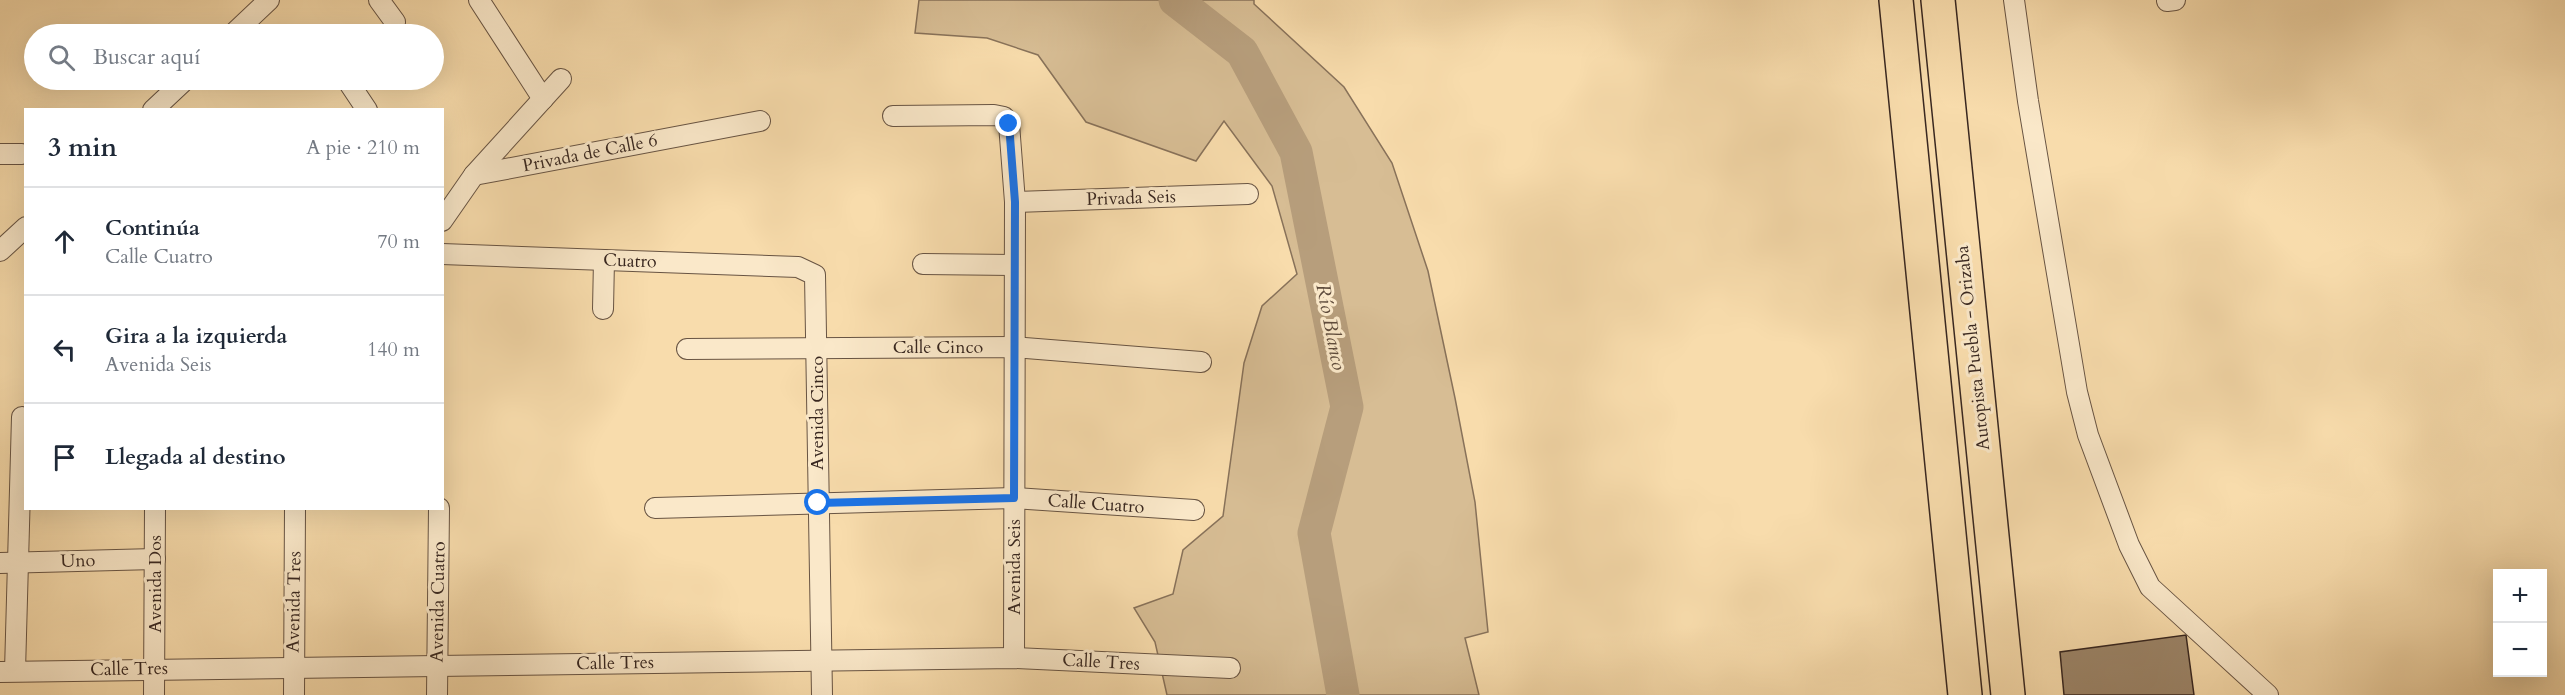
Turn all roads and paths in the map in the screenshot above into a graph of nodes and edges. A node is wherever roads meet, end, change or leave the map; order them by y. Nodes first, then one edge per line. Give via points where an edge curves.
1 (269, 0) edge
2 (379, 0) edge
3 (479, 0) edge
4 (1896, 0) edge
5 (1938, 0) edge
6 (2014, 0) edge
7 (396, 22) dead end
8 (244, 24) edge
9 (561, 79) dead end
10 (174, 90) edge
11 (354, 90) edge
12 (543, 99) junction
13 (155, 108) edge
14 (366, 108) edge
15 (893, 116) dead end
16 (760, 121) dead end
17 (0, 154) edge
18 (22, 154) dead end
19 (474, 175) junction
20 (1248, 194) dead end
21 (1015, 202) junction
22 (444, 218) edge
23 (24, 229) edge
24 (1, 250) edge
25 (24, 250) edge
26 (444, 254) edge
27 (604, 260) junction
28 (923, 264) dead end
29 (1013, 265) junction
30 (815, 275) joint
31 (603, 309) dead end
32 (817, 347) junction
33 (1014, 347) junction
34 (687, 350) dead end
35 (1202, 362) dead end
36 (22, 417) dead end
37 (1014, 498) junction
38 (818, 503) junction
39 (655, 508) dead end
40 (155, 510) edge
41 (295, 510) edge
42 (439, 510) edge
43 (1194, 510) dead end
44 (155, 559) junction
45 (8, 563) edge
46 (1014, 658) junction
47 (822, 660) junction
48 (294, 666) junction
49 (437, 666) junction
50 (1230, 668) dead end
51 (155, 669) junction
52 (8, 671) edge
53 (154, 695) edge
54 (294, 695) edge
55 (437, 695) edge
56 (822, 695) edge
57 (1965, 695) edge
58 (2008, 695) edge
59 (2268, 695) edge

1 - 8 street
2 - 7 street
3 - 12 street
4 - 57 highway
5 - 58 highway, Autopista Puebla - Orizaba
6 - 59 street via 2077,393 2088,435 2129,545 2150,587
9 - 12 street
10 - 13 street
11 - 14 street
12 - 19 street
15 - 21 street, Avenida Seis via 1004,117 1009,124
16 - 19 street, Privada de Calle 6
17 - 18 street
19 - 22 street
20 - 21 street, Privada Seis
21 - 29 street, Avenida Seis
23 - 24 street
24 - 25 street
26 - 27 street, Cuatro
27 - 30 street, Cuatro via 798,267
27 - 31 street
28 - 29 street
29 - 33 street, Avenida Seis
30 - 32 street, Avenida Cinco
32 - 33 street, Calle Cinco
32 - 34 street, Calle Cinco
32 - 38 street, Avenida Cinco
33 - 35 street, Calle Cinco
33 - 37 street, Avenida Seis
36 - 45 street
37 - 38 street, Calle Cuatro
37 - 43 street, Calle Cuatro
37 - 46 street, Avenida Seis
38 - 39 street, Calle Cuatro
38 - 47 street, Avenida Cinco
40 - 44 street, Avenida Dos
41 - 48 street, Avenida Tres
42 - 49 street, Avenida Cuatro
44 - 45 street, Uno
44 - 51 street, Avenida Dos
45 - 52 street
46 - 47 street, Calle Tres
46 - 50 street, Calle Tres
47 - 49 street, Calle Tres
47 - 56 street, Avenida Cinco
48 - 49 street, Calle Tres
48 - 51 street, Calle Tres
48 - 54 street, Avenida Tres
49 - 55 street, Avenida Cuatro
51 - 52 street, Calle Tres
51 - 53 street, Avenida Dos

